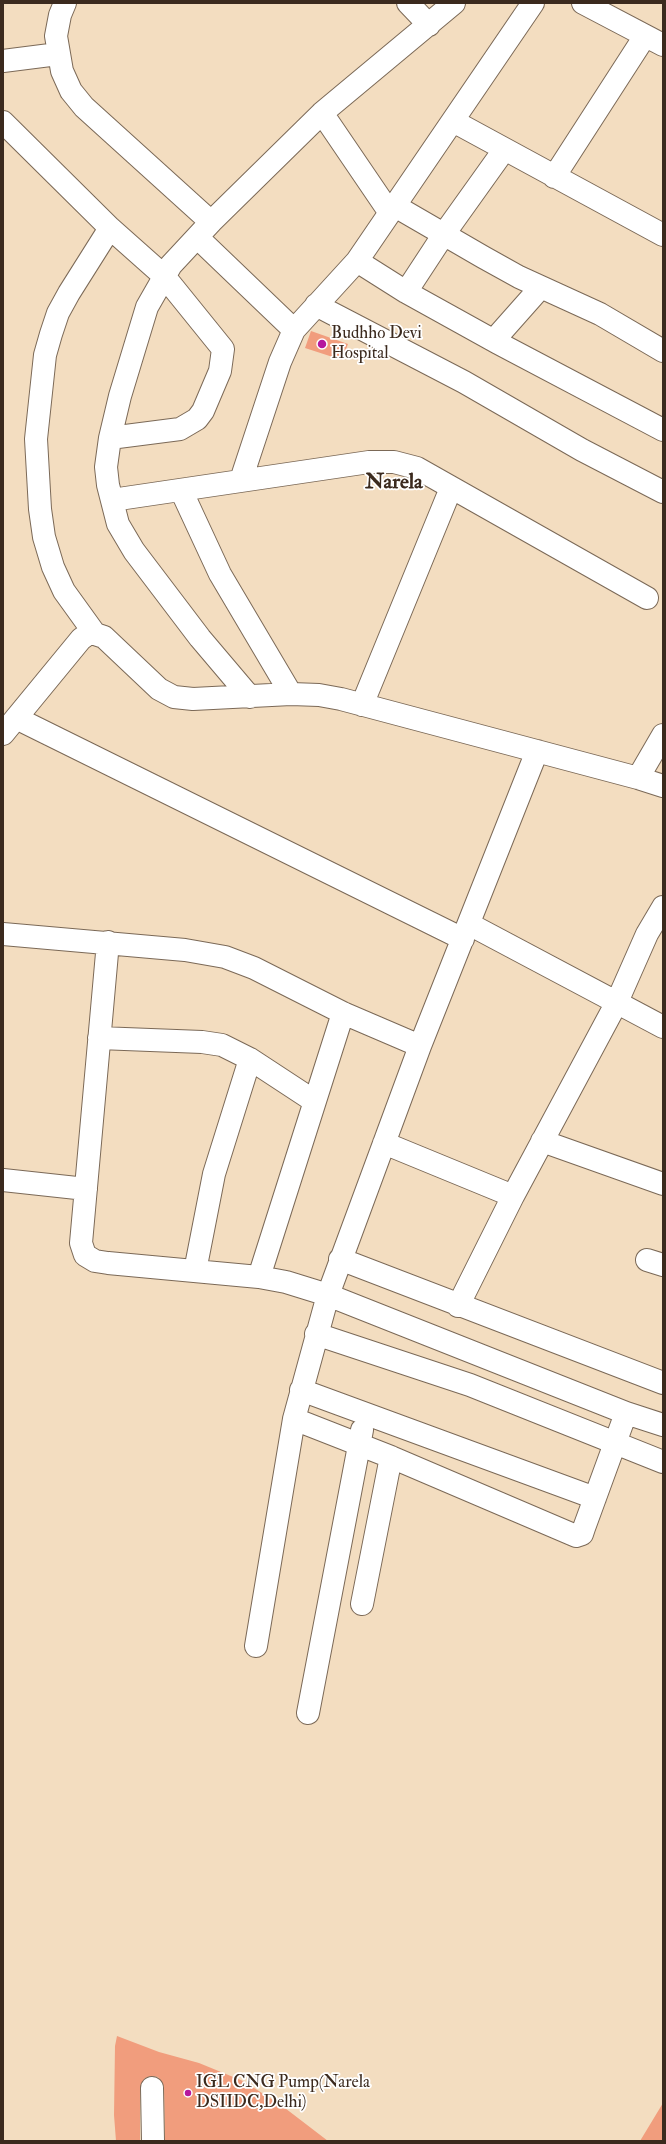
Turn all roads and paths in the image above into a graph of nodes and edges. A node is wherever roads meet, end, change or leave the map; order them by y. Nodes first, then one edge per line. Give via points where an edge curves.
1 (65, 3) edge
2 (408, 3) edge
3 (454, 3) edge
4 (533, 3) edge
5 (583, 3) edge
6 (429, 25) junction
7 (654, 40) edge
8 (58, 54) junction
9 (3, 60) edge
10 (322, 113) junction
11 (453, 121) junction
12 (3, 122) edge
13 (504, 150) junction
14 (554, 177) junction
15 (393, 209) junction
16 (110, 228) junction
17 (660, 229) edge
18 (204, 230) junction
19 (444, 234) junction
20 (357, 261) junction
21 (164, 276) junction
22 (541, 287) junction
23 (406, 292) junction
24 (316, 305) junction
25 (294, 330) junction
26 (494, 340) junction
27 (663, 352) edge
28 (663, 430) edge
29 (110, 438) junction
30 (241, 480) junction
31 (451, 488) junction
32 (181, 490) junction
33 (663, 492) edge
34 (112, 500) junction
35 (647, 598) dead end
36 (95, 634) junction
37 (291, 694) junction
38 (250, 697) junction
39 (362, 705) junction
40 (10, 726) edge
41 (663, 735) edge
42 (537, 751) junction
43 (638, 778) junction
44 (663, 786) edge
45 (663, 907) edge
46 (466, 932) junction
47 (3, 934) edge
48 (108, 942) junction
49 (617, 1002) junction
50 (343, 1013) junction
51 (663, 1027) edge
52 (99, 1038) junction
53 (420, 1046) junction
54 (250, 1059) junction
55 (314, 1101) junction
56 (542, 1141) junction
57 (384, 1143) junction
58 (3, 1180) edge
59 (663, 1184) edge
60 (86, 1189) junction
61 (513, 1196) junction
62 (340, 1259) junction
63 (195, 1272) junction
64 (259, 1277) junction
65 (328, 1295) junction
66 (458, 1306) junction
67 (316, 1334) junction
68 (663, 1383) edge
69 (301, 1390) junction
70 (626, 1413) junction
71 (364, 1414) junction
72 (294, 1419) junction
73 (663, 1425) edge
74 (360, 1444) junction
75 (616, 1444) junction
76 (391, 1457) junction
77 (663, 1462) edge
78 (595, 1498) junction
79 (362, 1604) dead end
80 (256, 1646) dead end
81 (308, 1714) dead end
82 (152, 2088) dead end
83 (153, 2141) edge

1 - 8 street via 56,36
2 - 6 street
3 - 6 street
4 - 11 street
5 - 7 street
6 - 10 street
7 - 14 street
8 - 9 street
8 - 18 street via 71,91 84,107
10 - 15 street
10 - 18 street
11 - 13 street
11 - 15 street
12 - 16 street
13 - 14 street
13 - 19 street
14 - 17 street
15 - 19 street
15 - 20 street
16 - 21 street
16 - 36 street via 69,293 51,334 45,356 36,439 40,509 44,537 53,568 64,591
18 - 21 street
18 - 25 street
19 - 22 street via 483,258
19 - 23 street
20 - 23 street
20 - 24 street
21 - 29 street via 147,307
21 - 29 street via 222,349 220,371 203,411 189,424 180,428
22 - 26 street
22 - 27 street via 600,314
23 - 26 street
24 - 25 street
24 - 33 street via 464,382 582,450
25 - 30 street via 280,362
26 - 28 street
29 - 34 street via 106,467
30 - 31 street via 369,462 394,462 418,468
30 - 32 street
31 - 35 street
31 - 39 street
32 - 34 street
32 - 37 street via 220,574
34 - 38 street via 118,524 134,551 200,638
36 - 38 street via 104,637 159,688 174,697
36 - 40 street via 81,638
37 - 38 street
37 - 39 street via 319,695
39 - 42 street
40 - 46 street
41 - 43 street
42 - 43 street
42 - 46 street
43 - 44 street
45 - 49 street via 647,934
46 - 49 street
46 - 53 street
47 - 48 street
48 - 50 street via 225,957 254,968
48 - 52 street
49 - 51 street
49 - 56 street
50 - 53 street
50 - 55 street
52 - 54 street via 202,1042 222,1046
52 - 60 street
53 - 57 street
54 - 55 street
54 - 63 street via 214,1174
55 - 64 street
56 - 59 street
56 - 61 street
57 - 61 street
57 - 62 street
58 - 60 street
60 - 63 street via 81,1243 85,1255 95,1261
61 - 66 street
62 - 65 street
62 - 66 street
63 - 64 street
64 - 65 street
65 - 67 street
65 - 70 street
66 - 68 street
67 - 69 street
67 - 75 street via 470,1385
69 - 71 street
69 - 72 street
70 - 73 street
70 - 75 street
71 - 74 street
71 - 78 street
72 - 74 street
72 - 80 street
74 - 76 street
74 - 81 street
75 - 77 street
75 - 78 street
76 - 78 street via 576,1536 582,1534
76 - 79 street
82 - 83 street

